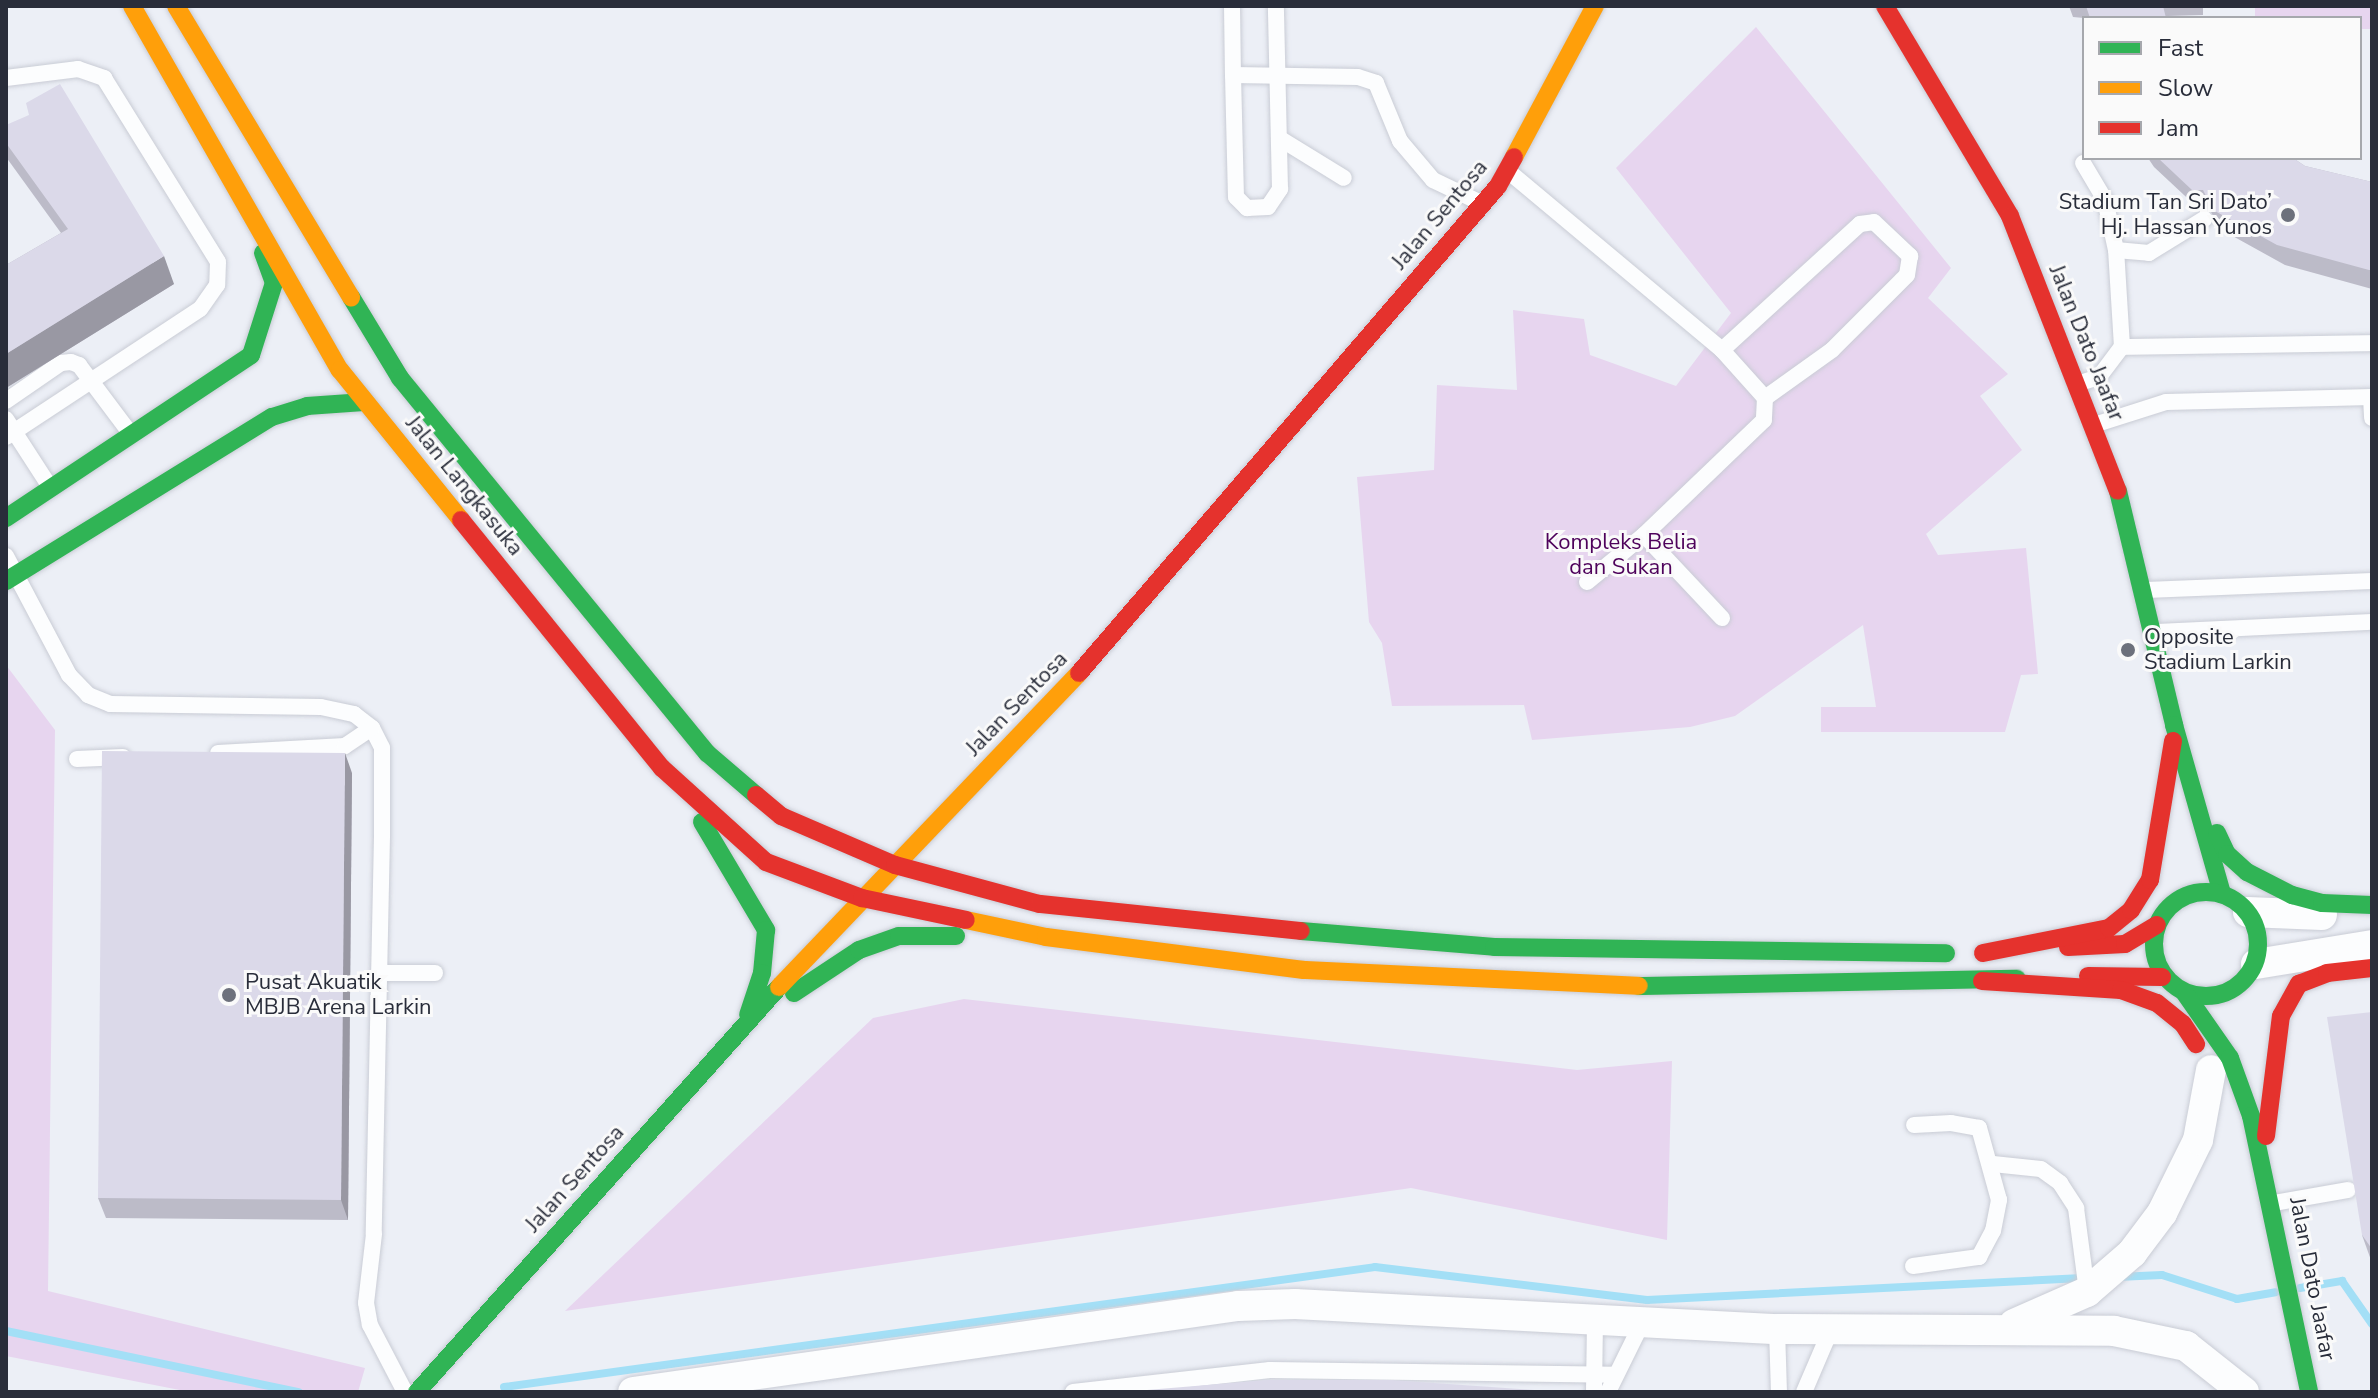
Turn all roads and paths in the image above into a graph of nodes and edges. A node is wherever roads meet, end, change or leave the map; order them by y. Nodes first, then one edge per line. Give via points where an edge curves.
1 (132, 6) edge
2 (176, 6) edge
3 (1232, 6) edge
4 (1276, 6) edge
5 (1595, 6) edge
6 (1885, 6) edge
7 (1233, 75) junction
8 (1279, 75) junction
9 (6, 78) edge
10 (1279, 138) junction
11 (2083, 163) dead end
12 (1508, 171) junction
13 (1344, 178) dead end
14 (1482, 203) junction
15 (247, 207) junction
16 (2204, 219) edge
17 (2116, 250) junction
18 (2372, 343) edge
19 (2122, 347) junction
20 (1722, 350) junction
21 (92, 383) junction
22 (2078, 384) junction
23 (2372, 397) edge
24 (1765, 398) junction
25 (6, 401) edge
26 (364, 402) junction
27 (2372, 418) edge
28 (2094, 425) junction
29 (9, 429) edge
30 (131, 435) junction
31 (51, 488) junction
32 (6, 518) edge
33 (1644, 535) junction
34 (6, 556) edge
35 (12, 578) edge
36 (2372, 581) edge
37 (1587, 582) dead end
38 (2146, 590) junction
39 (1722, 618) dead end
40 (2372, 622) edge
41 (2157, 632) junction
42 (372, 728) junction
43 (2174, 729) junction
44 (202, 754) edge
45 (140, 756) edge
46 (77, 759) dead end
47 (2185, 766) junction
48 (684, 791) junction
49 (2180, 829) dead end
50 (895, 865) junction
51 (2181, 876) dead end
52 (2222, 894) junction
53 (862, 898) junction
54 (2181, 898) junction
55 (2372, 905) edge
56 (2248, 912) junction
57 (2372, 912) edge
58 (2157, 925) junction
59 (1046, 937) junction
60 (2372, 945) edge
61 (1983, 953) junction
62 (2254, 967) junction
63 (2372, 968) edge
64 (379, 973) junction
65 (435, 973) dead end
66 (2162, 977) junction
67 (1982, 981) junction
68 (2184, 992) junction
69 (2256, 997) dead end
70 (2259, 1024) dead end
71 (743, 1027) junction
72 (2211, 1070) junction
73 (1914, 1125) dead end
74 (2263, 1142) junction
75 (1993, 1164) junction
76 (2348, 1190) edge
77 (2274, 1203) junction
78 (1913, 1266) dead end
79 (2089, 1282) junction
80 (1595, 1320) junction
81 (1642, 1323) junction
82 (2006, 1328) junction
83 (1777, 1329) junction
84 (1831, 1329) junction
85 (1594, 1374) junction
86 (1615, 1375) junction
87 (405, 1392) edge
88 (417, 1392) edge
89 (633, 1392) edge
90 (1073, 1392) edge
91 (1594, 1392) edge
92 (1608, 1392) edge
93 (1779, 1392) edge
94 (1804, 1392) edge
95 (2244, 1392) edge
96 (2309, 1392) edge

1 - 15 main road, Jalan Langkasuka
2 - 50 main road via 400,378 707,753 781,816
3 - 7 lane
4 - 8 lane
5 - 12 main road, Jalan Sentosa
6 - 22 main road, Jalan Dato Jaafar via 2010,216
7 - 8 lane
7 - 10 lane via 1234,190 1247,208 1268,207 1279,196
8 - 10 lane
8 - 14 lane via 1358,77 1376,83 1400,141 1433,180
9 - 21 lane via 78,69 104,78 218,262 217,285 200,309
10 - 13 lane
11 - 17 lane via 2105,200
12 - 14 main road, Jalan Sentosa
12 - 20 lane
14 - 50 main road, Jalan Sentosa via 1117,634
15 - 26 main road, Jalan Langkasuka via 310,322
15 - 30 main road via 274,283 251,355
16 - 17 lane via 2149,253
17 - 19 lane
18 - 19 lane
19 - 22 lane via 2099,377
20 - 24 lane
20 - 24 lane via 1860,224 1874,222 1910,256 1907,275 1832,350
21 - 25 lane via 79,365 61,363
21 - 29 lane
21 - 30 lane
22 - 28 main road, Jalan Dato Jaafar
23 - 27 lane
23 - 28 lane via 2166,402
24 - 33 lane via 1764,420
26 - 35 main road via 307,406 272,417
26 - 48 main road, Jalan Langkasuka
28 - 38 main road, Jalan Dato Jaafar
29 - 31 lane
30 - 31 main road
31 - 32 main road
33 - 37 lane
33 - 39 lane
34 - 35 lane
35 - 42 lane via 69,675 88,695 110,704 321,707 354,714
36 - 38 lane
38 - 41 main road, Jalan Dato Jaafar
40 - 41 lane
41 - 43 main road, Jalan Dato Jaafar
42 - 44 lane via 336,748
42 - 64 lane via 382,748
43 - 47 main road, Jalan Dato Jaafar
43 - 49 main road, Jalan Dato Jaafar
43 - 61 main road via 2150,880 2131,910 2109,928
45 - 46 lane
47 - 52 main road, Jalan Dato Jaafar
47 - 55 main road via 2227,854 2247,872 2322,903
48 - 53 main road, Jalan Langkasuka via 766,862
48 - 71 main road via 766,930 762,973
50 - 53 main road, Jalan Sentosa
50 - 61 main road via 1040,904 1114,915 1494,947
51 - 54 main road
52 - 54 main road via 2201,891
52 - 56 main road
53 - 59 main road, Jalan Langkasuka
53 - 71 main road, Jalan Sentosa
54 - 58 main road
56 - 57 street
56 - 62 main road via 2257,928
58 - 61 main road via 2125,944
58 - 66 main road via 2153,948
59 - 67 main road via 1304,970 1532,983 1664,987
59 - 71 main road via 899,936 859,950
60 - 62 street
62 - 68 main road via 2235,989 2210,997
62 - 69 main road
63 - 74 main road via 2327,973 2299,984 2281,1016
64 - 65 lane
64 - 87 lane via 374,1234 366,1303 370,1325
66 - 67 main road
66 - 68 main road
67 - 72 main road via 2121,990 2157,1003 2183,1024
68 - 74 main road, Jalan Dato Jaafar via 2230,1058
70 - 74 main road, Jalan Dato Jaafar
71 - 88 main road, Jalan Sentosa
72 - 74 main road
72 - 79 street via 2198,1140 2162,1213 2132,1253
73 - 75 lane via 1979,1128
74 - 77 main road, Jalan Dato Jaafar
75 - 78 lane via 1999,1200 1993,1231 1979,1257
75 - 79 lane via 2041,1169 2060,1183 2076,1208
76 - 77 lane
77 - 96 main road, Jalan Dato Jaafar
79 - 82 street
80 - 81 street
80 - 85 lane
80 - 89 street via 1484,1310 1238,1306
81 - 83 street
81 - 86 lane
82 - 84 street
82 - 95 street via 2163,1337 2198,1353
83 - 84 street
83 - 93 lane
84 - 94 lane
85 - 86 lane
85 - 90 lane via 1270,1370
85 - 91 lane
86 - 92 lane

